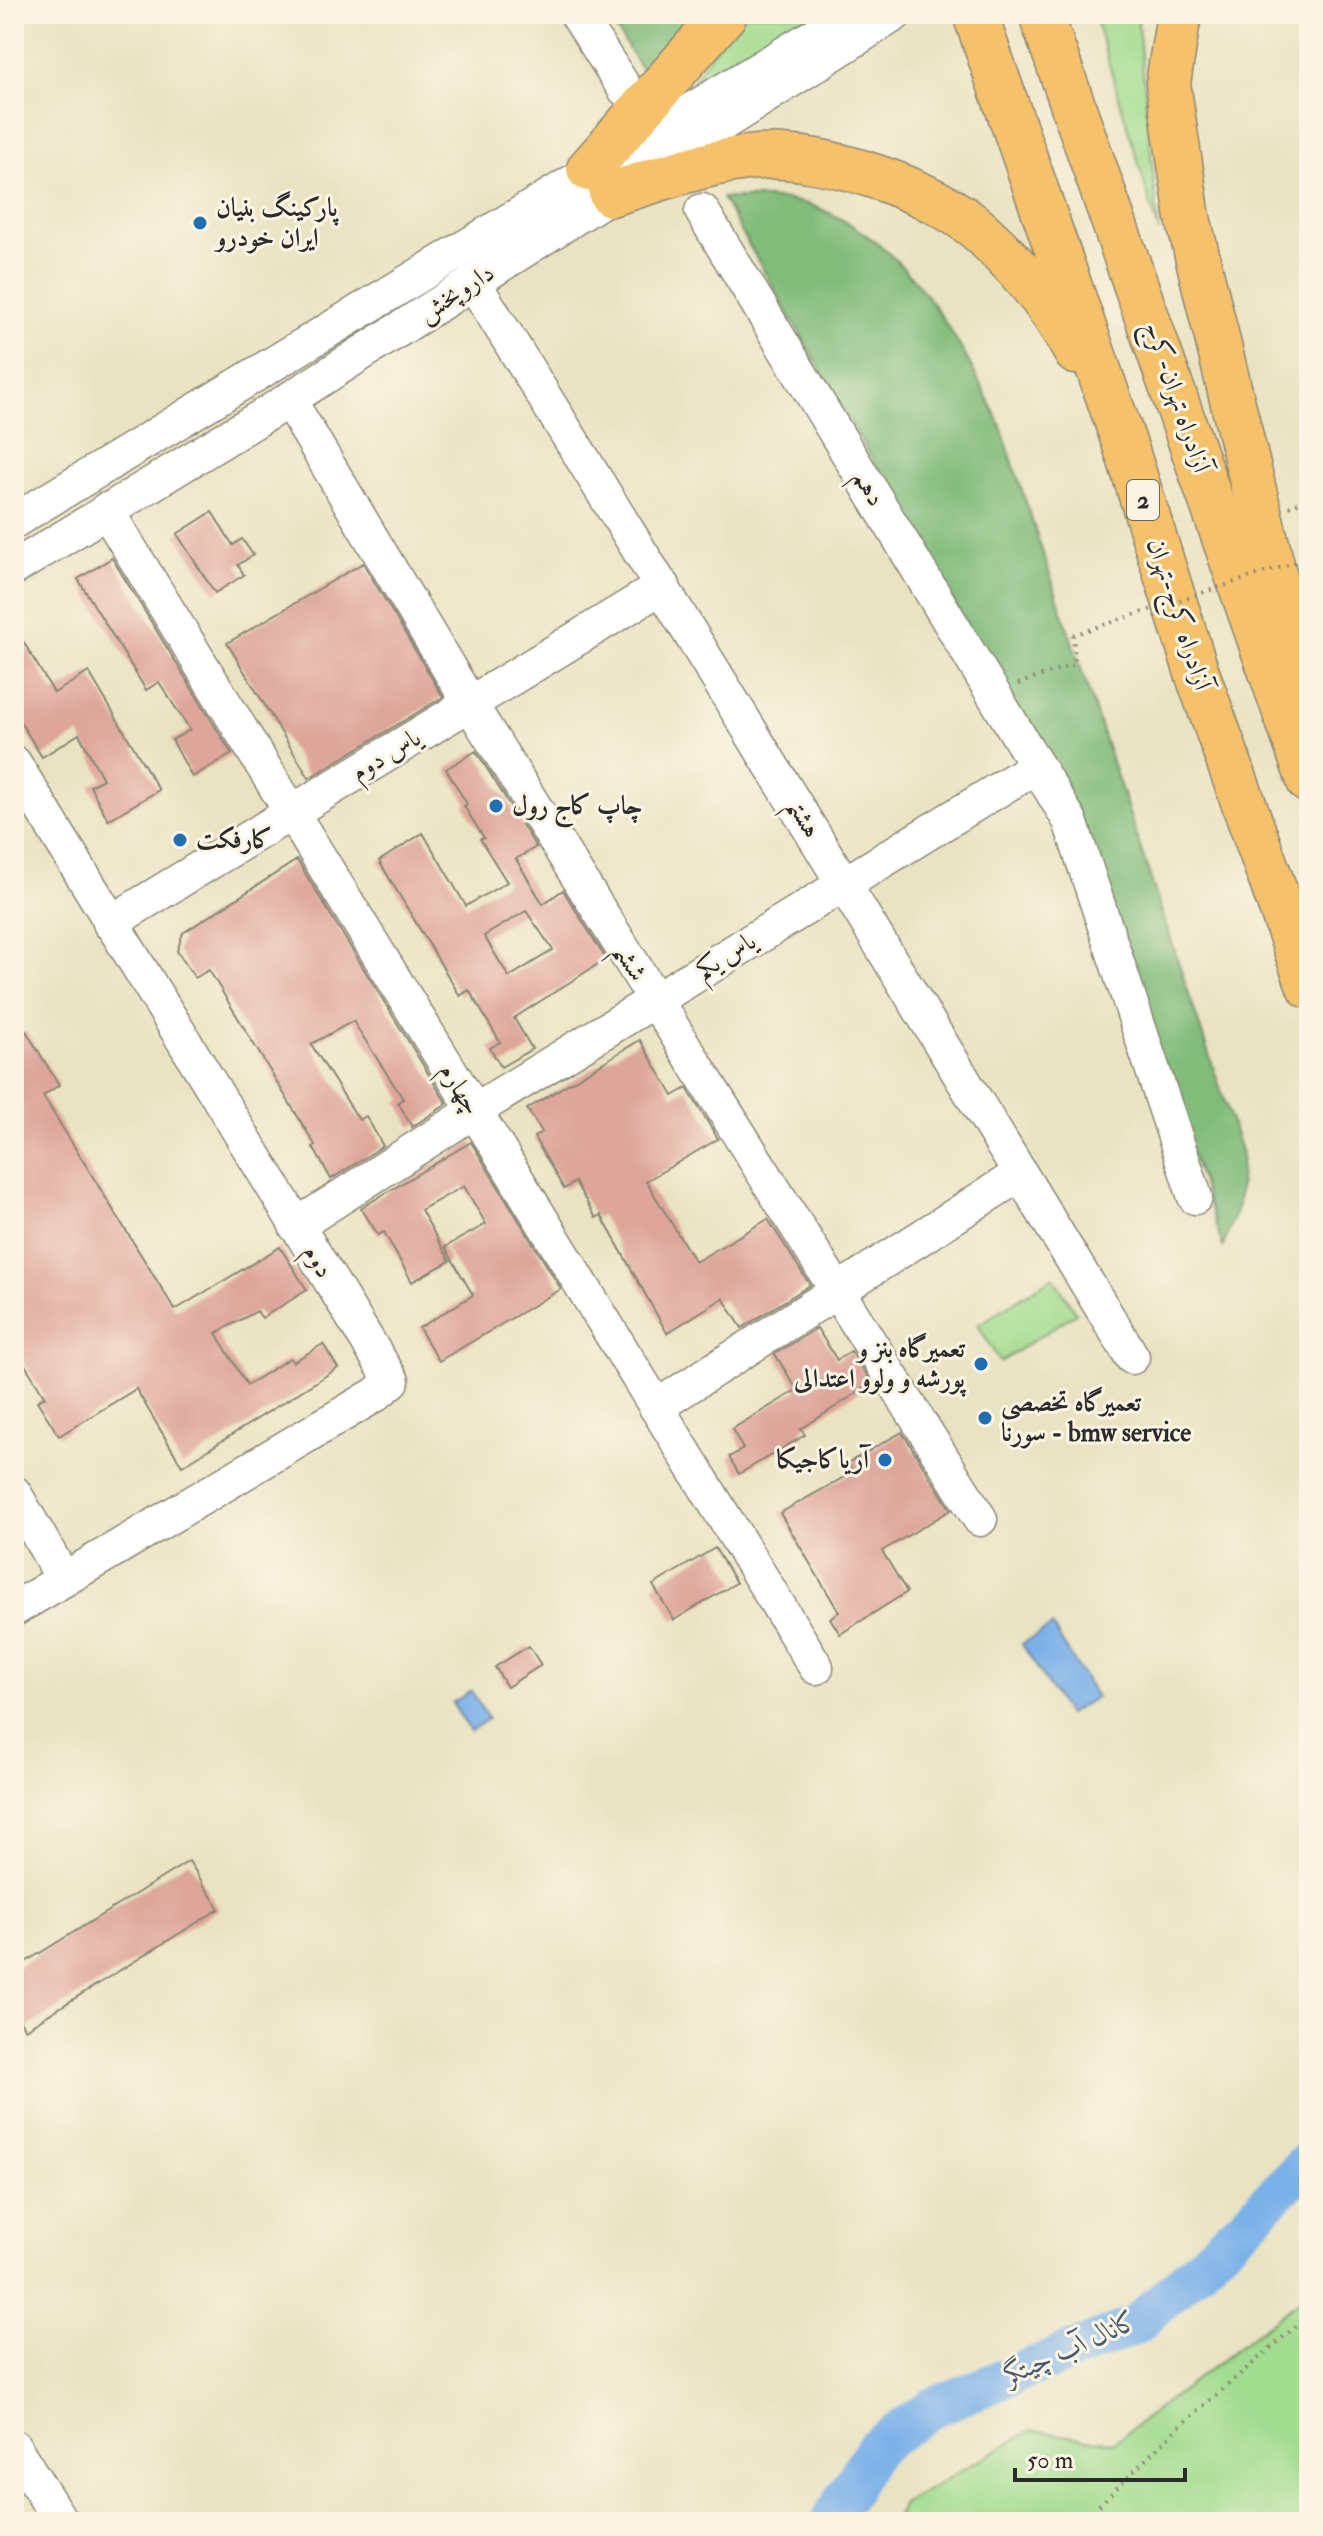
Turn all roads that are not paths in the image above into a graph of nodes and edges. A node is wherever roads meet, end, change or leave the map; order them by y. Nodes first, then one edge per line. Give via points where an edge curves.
1 (577, 14) edge
2 (725, 14) edge
3 (850, 14) edge
4 (895, 14) edge
5 (975, 14) edge
6 (1041, 14) edge
7 (1179, 14) edge
8 (625, 89) dead end
9 (600, 182) junction
10 (702, 211) dead end
11 (473, 282) junction
12 (289, 400) junction
13 (1128, 454) junction
14 (106, 510) junction
15 (14, 521) edge
16 (14, 568) edge
17 (663, 586) junction
18 (470, 704) junction
19 (1309, 724) edge
20 (14, 763) edge
21 (1037, 766) junction
22 (1309, 781) edge
23 (291, 813) junction
24 (843, 884) junction
25 (110, 923) junction
26 (1309, 986) edge
27 (655, 1001) junction
28 (474, 1111) junction
29 (1020, 1174) junction
30 (1195, 1197) dead end
31 (296, 1226) junction
32 (837, 1291) junction
33 (1132, 1357) dead end
34 (656, 1407) junction
35 (14, 1493) edge
36 (980, 1519) dead end
37 (63, 1578) junction
38 (14, 1609) edge
39 (816, 1667) dead end
40 (14, 2447) edge
41 (57, 2521) edge

1 - 8 street
2 - 9 highway
3 - 9 street, داروپخش
4 - 9 street, داروپخش
5 - 13 highway, آزادراه کرج-تهران / 2
6 - 22 highway, آزادراه تهران-کرج
7 - 19 highway via 1168,83 1188,218
9 - 11 street, داروپخش
9 - 13 highway via 761,156 816,161 916,192 979,230 1028,280 1069,339
9 - 15 street, داروپخش
10 - 21 street, دهم
11 - 12 street, داروپخش
11 - 17 street, هشتم
12 - 14 street, داروپخش
12 - 18 street, ششم
13 - 26 highway, آزادراه کرج-تهران / 2 via 1196,670
14 - 16 street, داروپخش
14 - 23 street, چهارم
17 - 18 street, یاس دوم
17 - 24 street, هشتم
18 - 23 street, یاس دوم
18 - 27 street, ششم
20 - 25 street, دوم
21 - 24 street, یاس یکم
21 - 30 street, دهم via 1070,821
23 - 25 street, یاس دوم
23 - 28 street, چهارم
24 - 27 street, یاس یکم
24 - 29 street, هشتم
25 - 31 street, دوم
27 - 28 street, یاس یکم
27 - 32 street, ششم
28 - 31 street, یاس یکم
28 - 34 street, چهارم
29 - 32 street
29 - 33 street, هشتم
31 - 37 street, دوم via 392,1381
32 - 34 street
32 - 36 street, ششم
34 - 39 street, چهارم
35 - 37 street
37 - 38 street, دوم
40 - 41 street

